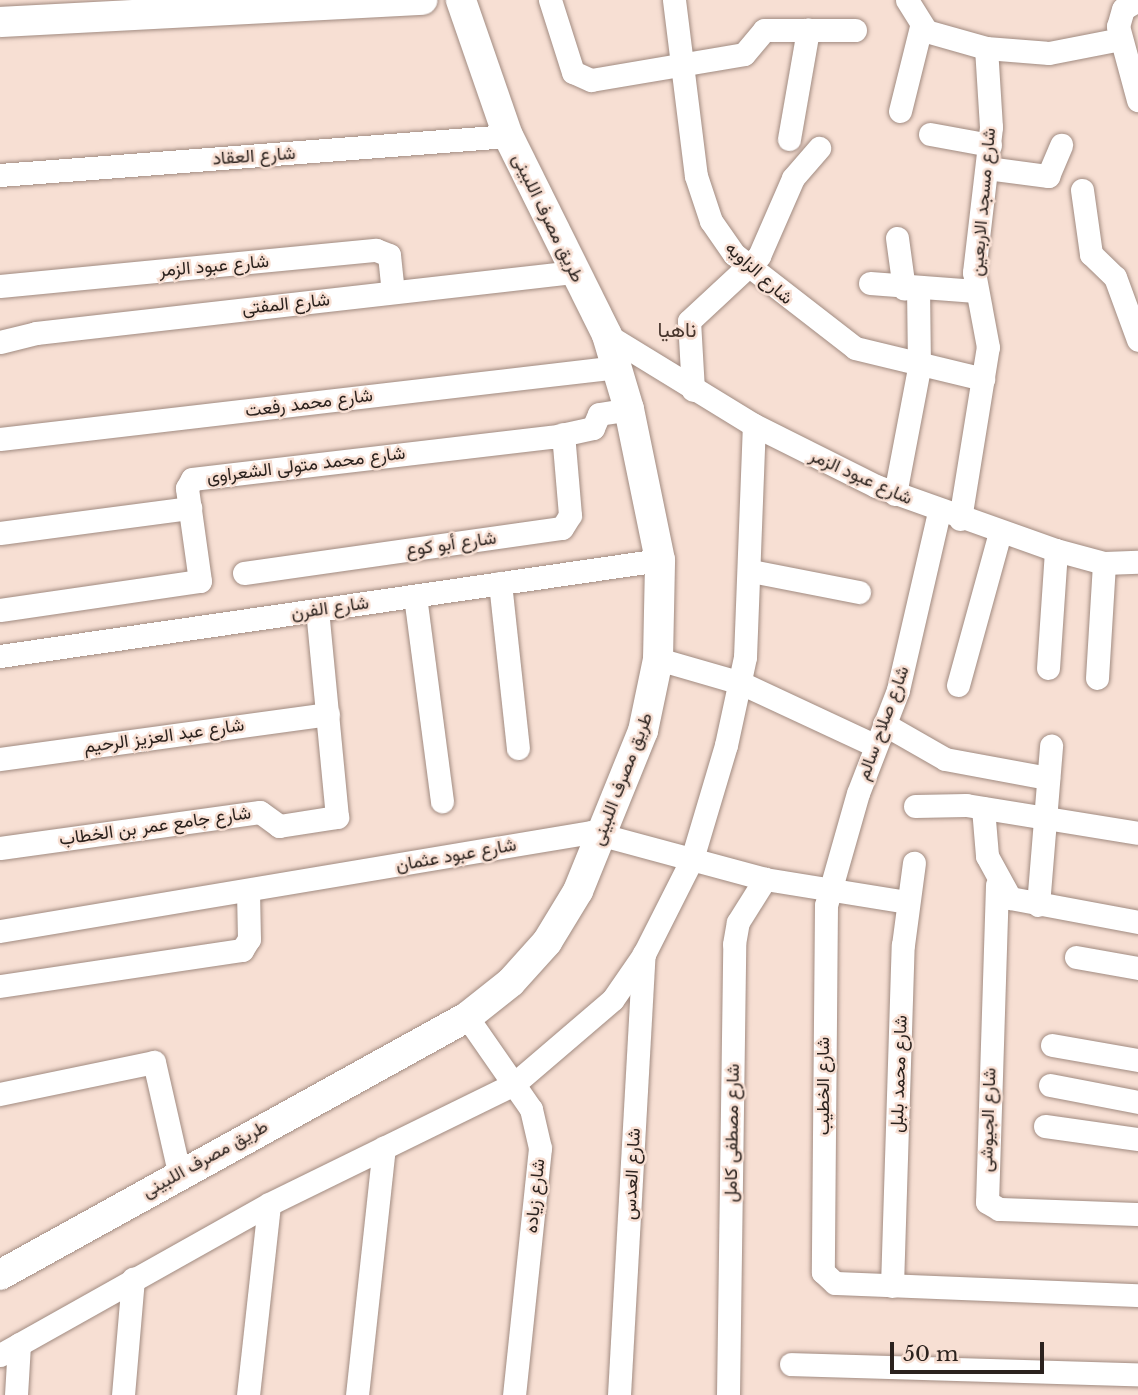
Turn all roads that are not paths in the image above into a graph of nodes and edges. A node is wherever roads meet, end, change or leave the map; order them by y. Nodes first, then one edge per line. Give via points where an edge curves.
1 (422, 0) edge
2 (461, 0) edge
3 (550, 0) edge
4 (674, 0) edge
5 (907, 0) edge
6 (1138, 0) edge
7 (0, 22) edge
8 (921, 27) junction
9 (808, 30) junction
10 (855, 30) dead end
11 (1121, 39) junction
12 (986, 48) junction
13 (684, 65) junction
14 (1138, 100) edge
15 (900, 111) dead end
16 (930, 134) dead end
17 (508, 136) junction
18 (789, 139) dead end
19 (989, 145) junction
20 (1061, 145) dead end
21 (819, 148) dead end
22 (987, 168) junction
23 (0, 175) edge
24 (1082, 190) dead end
25 (897, 238) dead end
26 (749, 268) junction
27 (573, 272) junction
28 (870, 283) dead end
29 (0, 286) edge
30 (911, 289) junction
31 (976, 291) junction
32 (393, 292) junction
33 (607, 335) junction
34 (1138, 340) edge
35 (0, 342) edge
36 (618, 367) junction
37 (919, 368) junction
38 (983, 379) junction
39 (693, 390) junction
40 (629, 409) junction
41 (754, 425) junction
42 (563, 434) junction
43 (0, 439) edge
44 (895, 494) junction
45 (190, 508) junction
46 (950, 515) junction
47 (0, 533) edge
48 (1000, 533) junction
49 (1056, 550) junction
50 (660, 560) junction
51 (1138, 562) edge
52 (1104, 563) junction
53 (751, 571) junction
54 (244, 573) dead end
55 (500, 583) junction
56 (859, 592) dead end
57 (415, 596) junction
58 (0, 610) edge
59 (317, 610) junction
60 (0, 656) edge
61 (658, 659) junction
62 (1048, 668) dead end
63 (1097, 678) dead end
64 (741, 683) junction
65 (958, 685) dead end
66 (328, 714) junction
67 (884, 724) junction
68 (874, 745) junction
69 (1051, 746) dead end
70 (517, 748) dead end
71 (0, 758) edge
72 (1048, 778) junction
73 (442, 801) dead end
74 (915, 806) dead end
75 (983, 808) junction
76 (1045, 818) junction
77 (603, 832) junction
78 (1138, 833) edge
79 (0, 848) edge
80 (692, 859) junction
81 (914, 863) dead end
82 (765, 880) junction
83 (997, 885) junction
84 (829, 891) junction
85 (247, 893) junction
86 (907, 902) junction
87 (1038, 905) junction
88 (1138, 922) edge
89 (0, 931) edge
90 (645, 954) junction
91 (1076, 957) dead end
92 (1138, 968) edge
93 (0, 985) edge
94 (467, 1017) junction
95 (1052, 1045) dead end
96 (1138, 1060) edge
97 (514, 1084) junction
98 (1050, 1085) dead end
99 (0, 1094) edge
100 (1138, 1102) edge
101 (1045, 1126) dead end
102 (1138, 1139) edge
103 (384, 1147) junction
104 (180, 1172) junction
105 (269, 1204) junction
106 (1138, 1213) edge
107 (0, 1275) edge
108 (133, 1278) junction
109 (892, 1286) junction
110 (1138, 1295) edge
111 (10, 1349) edge
112 (791, 1364) dead end
113 (1138, 1374) edge
114 (16, 1395) edge
115 (123, 1395) edge
116 (248, 1395) edge
117 (357, 1395) edge
118 (514, 1395) edge
119 (619, 1395) edge
120 (728, 1395) edge

1 - 7 street
2 - 17 street, طريق مصرف اللبينى
3 - 13 street via 573,72 591,80
4 - 13 street, شارع الزاويه
5 - 8 street
6 - 11 street via 1119,17
8 - 12 street
8 - 15 street
9 - 10 street
9 - 13 street via 764,30 744,54
9 - 18 street
11 - 12 street via 1049,52
11 - 14 street
12 - 19 street, شارع مسجد الاربعين
13 - 26 street, شارع الزاويه via 704,202 721,238
16 - 19 street
17 - 23 street, شارع العقاد
17 - 27 street, طريق مصرف اللبينى
19 - 22 street, شارع مسجد الاربعين
20 - 22 street via 1048,177
21 - 26 street via 793,178 771,235
22 - 31 street, شارع مسجد الاربعين
24 - 34 street via 1091,254 1115,277
25 - 30 street
26 - 37 street, شارع الزاويه via 855,348
26 - 39 street via 688,321
27 - 32 street, شارع المفتى
27 - 33 street, طريق مصرف اللبينى
28 - 30 street
29 - 32 street, شارع عبود الزمر via 376,250 389,255
30 - 31 street
30 - 37 street
31 - 38 street, شارع مسجد الاربعين via 988,332
32 - 35 street, شارع المفتى
33 - 36 street, طريق مصرف اللبينى
33 - 39 street, شارع عبود الزمر
36 - 40 street, طريق مصرف اللبينى
36 - 43 street, شارع محمد رفعت
37 - 38 street, شارع الزاويه
37 - 44 street
38 - 46 street, شارع مسجد الاربعين
39 - 41 street, شارع عبود الزمر
40 - 42 street, شارع محمد متولى الشعراوى via 599,414 593,428
40 - 50 street, طريق مصرف اللبينى
41 - 44 street, شارع عبود الزمر
41 - 53 street
42 - 45 street, شارع محمد متولى الشعراوى via 198,478 187,488
42 - 54 street, شارع أبو كوع via 570,515 562,528
44 - 46 street, شارع عبود الزمر
45 - 47 street
45 - 58 street via 200,581
46 - 48 street, شارع عبود الزمر
46 - 67 street, شارع صلاح سالم
48 - 49 street, شارع عبود الزمر
48 - 65 street
49 - 52 street, شارع عبود الزمر
49 - 62 street
50 - 55 street, شارع الفرن
50 - 61 street, طريق مصرف اللبينى
51 - 52 street, شارع عبود الزمر
52 - 63 street
53 - 56 street
53 - 64 street
55 - 57 street, شارع الفرن
55 - 70 street
57 - 59 street, شارع الفرن
57 - 73 street
59 - 60 street, شارع الفرن
59 - 66 street
61 - 64 street
61 - 77 street, طريق مصرف اللبينى via 643,731
64 - 68 street
64 - 80 street
66 - 71 street, شارع عبد العزيز الرحيم
66 - 79 street, شارع جامع عمر بن الخطاب via 340,811 337,817 279,826 260,812
67 - 68 street, شارع صلاح سالم
67 - 72 street via 945,759
68 - 84 street, شارع صلاح سالم
69 - 72 street
72 - 76 street
74 - 75 street
75 - 76 street
75 - 83 street via 983,838
76 - 78 street
76 - 87 street
77 - 80 street, شارع عبود عثمان
77 - 85 street, شارع عبود عثمان
77 - 94 street, طريق مصرف اللبينى via 547,942
80 - 82 street, شارع عبود عثمان
80 - 90 street
81 - 86 street, شارع محمد بلبل
82 - 84 street, شارع عبود عثمان
82 - 120 street, شارع مصطفى كامل via 738,922 734,944
83 - 87 street via 1010,898
83 - 106 street, شارع الجيوشى via 988,1202 999,1209
84 - 86 street, شارع عبود عثمان
84 - 109 street, شارع الخطيب via 823,949 827,1280
85 - 89 street, شارع عبود عثمان
85 - 93 street via 249,939 242,950
86 - 109 street, شارع محمد بلبل
87 - 88 street
90 - 97 street via 578,1035
90 - 119 street, شارع العدس
91 - 92 street
94 - 97 street, شارع زياده
94 - 104 street, طريق مصرف اللبينى
95 - 96 street
97 - 103 street
97 - 118 street, شارع زياده via 531,1109 540,1148
98 - 100 street
99 - 104 street via 154,1062
101 - 102 street
103 - 105 street
103 - 117 street
104 - 107 street, طريق مصرف اللبينى
105 - 108 street
105 - 116 street
108 - 111 street
108 - 115 street
109 - 110 street
111 - 114 street
112 - 113 street

